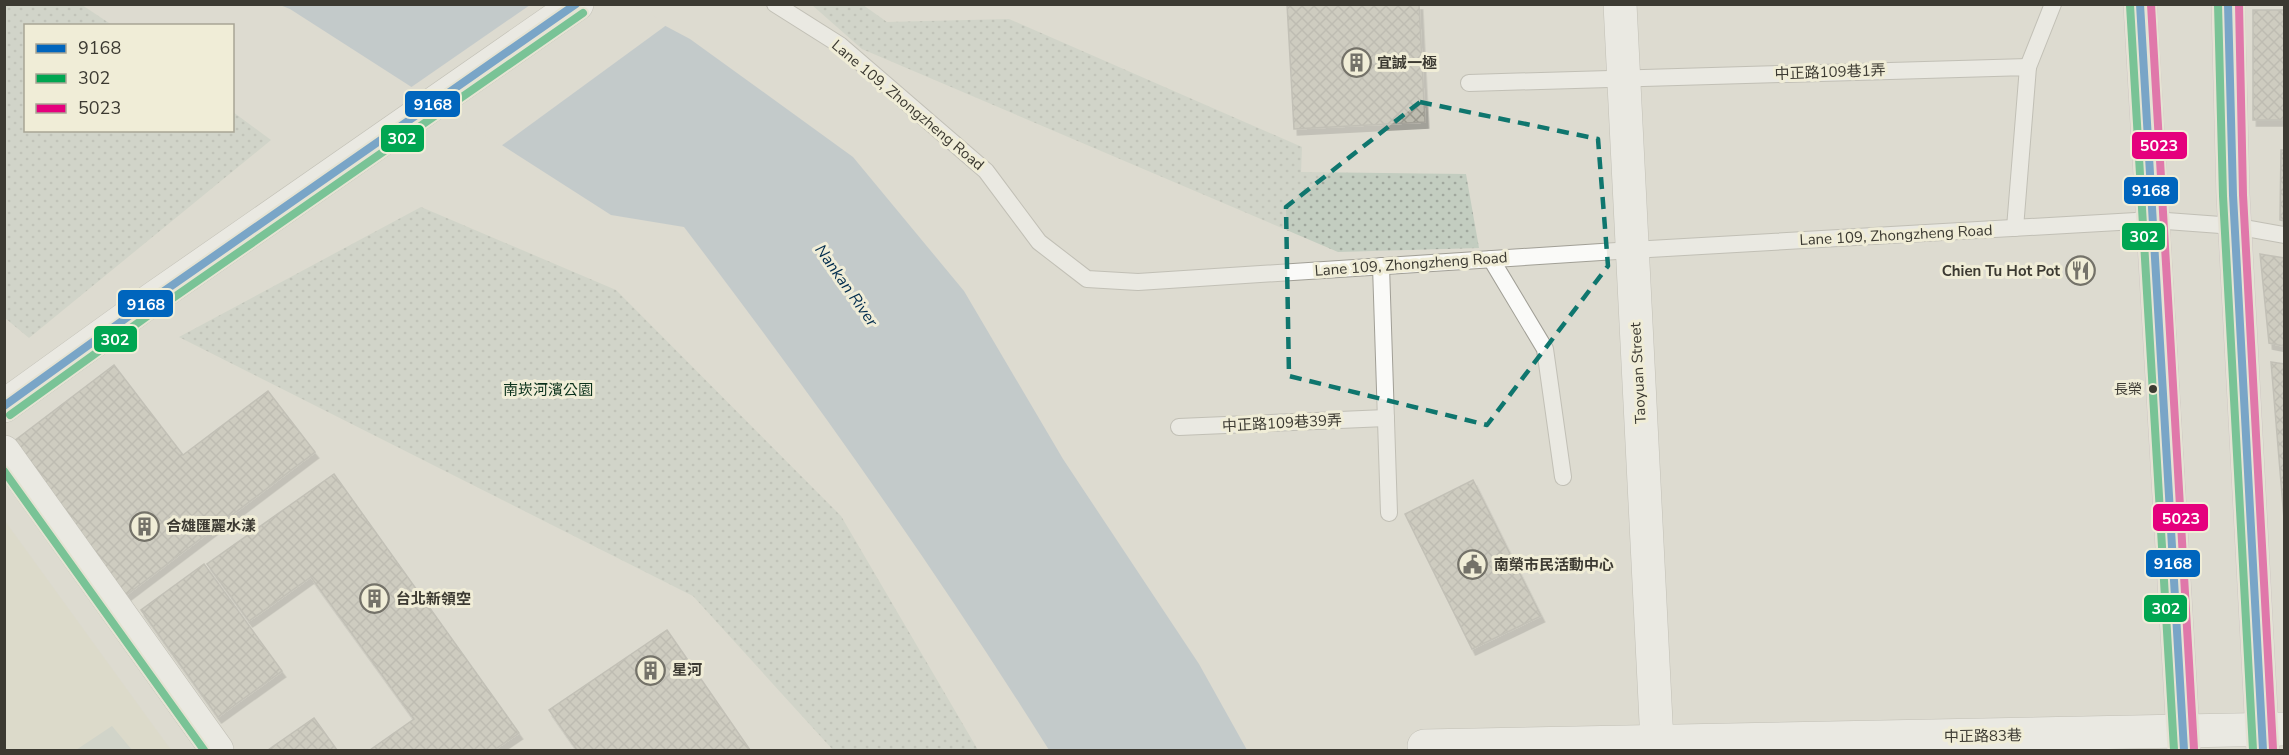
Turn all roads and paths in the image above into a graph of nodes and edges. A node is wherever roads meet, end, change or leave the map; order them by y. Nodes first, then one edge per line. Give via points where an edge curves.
1 (577, 4) edge
2 (775, 4) edge
3 (1620, 4) edge
4 (2053, 4) edge
5 (2140, 4) edge
6 (2228, 4) edge
7 (2028, 66) junction
8 (1623, 78) junction
9 (1469, 83) dead end
10 (2153, 220) junction
11 (2234, 226) junction
12 (2015, 228) junction
13 (2284, 234) edge
14 (1632, 250) junction
15 (1491, 259) junction
16 (1381, 266) junction
17 (4, 406) edge
18 (1386, 418) junction
19 (1179, 427) dead end
20 (4, 452) edge
21 (1563, 477) dead end
22 (1389, 513) dead end
23 (2270, 736) edge
24 (2183, 741) edge
25 (1657, 742) junction
26 (1424, 746) dead end
27 (217, 750) edge

1 - 17 street
2 - 16 lane, Lane 109, Zhongzheng Road via 840,45 986,171 1039,242 1087,279 1138,282
3 - 8 street, Taoyuan Street
4 - 7 lane
5 - 10 main road
6 - 11 main road
7 - 8 lane, 中正路109巷1弄
7 - 12 lane
8 - 9 lane, 中正路109巷1弄
8 - 14 street, Taoyuan Street
10 - 11 lane, Lane 109, Zhongzheng Road
10 - 12 lane, Lane 109, Zhongzheng Road
10 - 24 main road
11 - 13 lane, Lane 109, Zhongzheng Road
11 - 23 main road
12 - 14 lane, Lane 109, Zhongzheng Road
14 - 15 lane, Lane 109, Zhongzheng Road
14 - 25 street, Taoyuan Street
15 - 16 lane, Lane 109, Zhongzheng Road
15 - 21 lane via 1545,349
16 - 18 lane
18 - 19 lane, 中正路109巷39弄
18 - 22 lane
20 - 27 street
23 - 24 street, 中正路83巷
24 - 25 street, 中正路83巷
25 - 26 street, 中正路83巷

